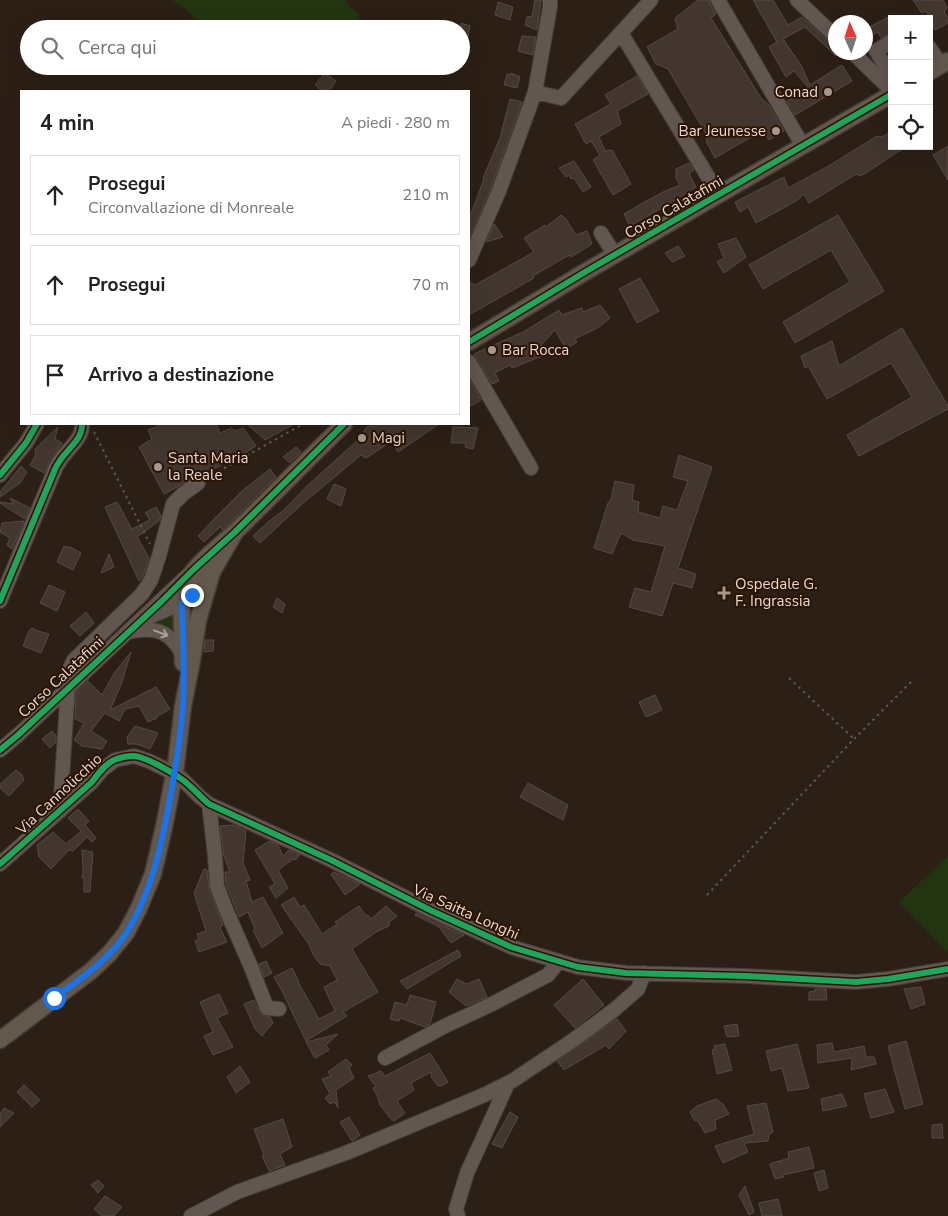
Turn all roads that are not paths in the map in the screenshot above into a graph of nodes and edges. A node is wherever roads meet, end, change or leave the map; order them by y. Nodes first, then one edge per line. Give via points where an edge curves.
1 (550, 0) edge
2 (651, 0) edge
3 (718, 0) edge
4 (797, 0) edge
5 (828, 29) edge
6 (621, 33) junction
7 (888, 44) edge
8 (933, 55) edge
9 (860, 60) edge
10 (939, 66) edge
11 (888, 70) edge
12 (888, 89) edge
13 (535, 92) junction
14 (888, 95) edge
15 (803, 146) junction
16 (719, 195) junction
17 (601, 233) dead end
18 (614, 255) junction
19 (470, 258) edge
20 (470, 341) edge
21 (470, 364) edge
22 (36, 425) edge
23 (82, 425) edge
24 (343, 425) edge
25 (531, 468) dead end
26 (0, 475) edge
27 (198, 483) road end
28 (235, 532) junction
29 (194, 569) junction
30 (212, 572) junction
31 (0, 601) edge
32 (162, 601) junction
33 (182, 603) junction
34 (198, 620) junction
35 (140, 621) junction
36 (128, 632) junction
37 (183, 656) junction
38 (68, 688) junction
39 (183, 706) junction
40 (0, 750) edge
41 (168, 770) dead end
42 (181, 778) dead end
43 (209, 804) junction
44 (60, 811) junction
45 (0, 864) edge
46 (560, 961) junction
47 (948, 969) edge
48 (644, 973) junction
49 (279, 1009) dead end
50 (0, 1040) edge
51 (385, 1058) dead end
52 (508, 1083) junction
53 (191, 1216) edge
54 (458, 1216) edge

1 - 13 street
2 - 6 street
3 - 15 street
4 - 5 street
6 - 13 street via 561,98
6 - 16 street
7 - 11 street via 876,51
8 - 10 street
9 - 12 street
13 - 19 street via 499,191
14 - 15 main road, Corso Calatafimi
15 - 16 main road, Corso Calatafimi
16 - 18 main road, Corso Calatafimi
17 - 18 street
18 - 20 main road, Corso Calatafimi
21 - 25 street
22 - 26 street
23 - 31 street via 77,440 56,467
24 - 28 main road
27 - 38 street via 173,504 151,580 142,594 74,660 69,670
28 - 29 main road
28 - 30 main road
29 - 32 street, Corso Calatafimi
29 - 33 main road via 184,584
30 - 33 street
30 - 34 main road
32 - 33 street via 170,599
32 - 35 street, Corso Calatafimi
33 - 34 street
33 - 35 street
33 - 37 main road
34 - 39 main road
35 - 36 street, Corso Calatafimi
36 -> 37 street via 140,629 160,632 171,637
36 - 38 street, Corso Calatafimi
37 - 39 main road
38 - 40 street, Corso Calatafimi
38 - 44 street
39 - 50 main road via 173,783 153,874 126,933 91,970
41 - 44 street, Via Cannolicchio via 134,756 115,760
42 - 43 street, Via Saitta Longhi
43 - 46 street, Via Saitta Longhi via 511,948
43 - 49 street via 217,886 267,1008
44 - 45 street, Via Cannolicchio
46 - 48 street, Via Saitta Longhi via 626,973
46 - 51 street via 548,975
47 - 48 street, Via Saitta Longhi via 856,982
48 - 52 street via 638,989 614,1010
52 - 53 street via 346,1153 237,1192
52 - 54 street via 468,1173 456,1209

